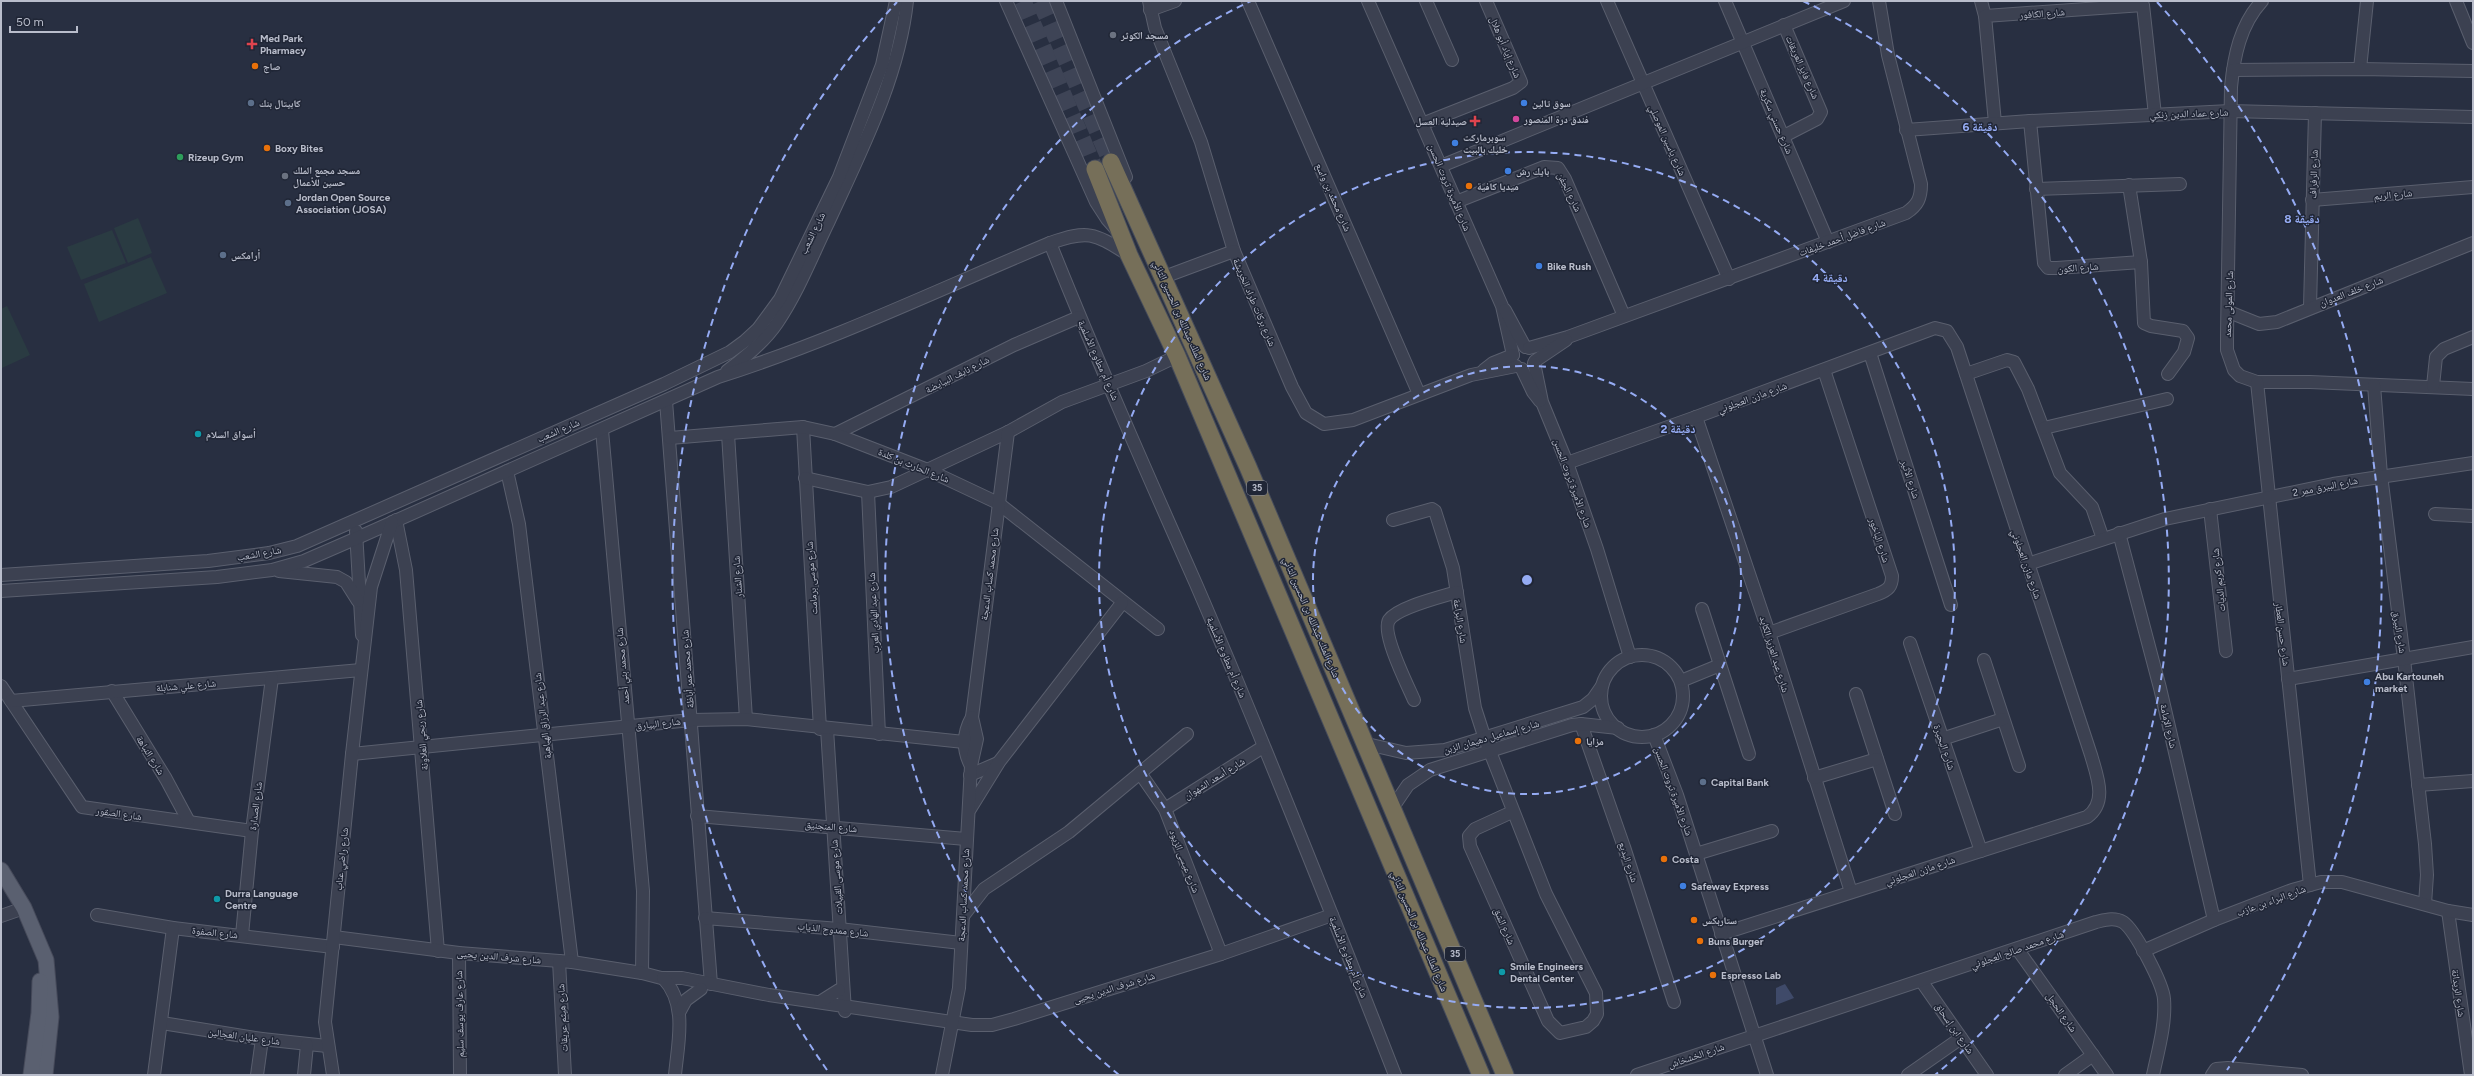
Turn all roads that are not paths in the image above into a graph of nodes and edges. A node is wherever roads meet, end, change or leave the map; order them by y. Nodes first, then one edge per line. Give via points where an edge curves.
1 (896, 1) edge
2 (907, 1) edge
3 (1006, 1) edge
4 (1056, 1) edge
5 (1174, 1) edge
6 (1248, 1) edge
7 (1368, 1) edge
8 (1426, 1) edge
9 (1486, 1) edge
10 (1607, 1) edge
11 (1725, 1) edge
12 (1844, 1) edge
13 (1880, 1) edge
14 (1981, 1) edge
15 (2262, 1) edge
16 (2367, 1) edge
17 (2456, 1) edge
18 (2146, 3) edge
19 (1150, 6) edge
20 (1985, 16) junction
21 (1784, 26) junction
22 (1743, 43) junction
23 (2473, 43) edge
24 (1452, 60) dead end
25 (2360, 69) junction
26 (2233, 70) junction
27 (2473, 71) edge
28 (1643, 84) junction
29 (2230, 111) junction
30 (2315, 113) junction
31 (2155, 114) junction
32 (2473, 117) edge
33 (2030, 121) junction
34 (1994, 123) junction
35 (1422, 124) junction
36 (1906, 130) junction
37 (1784, 136) junction
38 (1111, 162) tunnel mouth
39 (1441, 166) junction
40 (1094, 169) tunnel mouth
41 (2180, 184) dead end
42 (2129, 185) junction
43 (2473, 187) edge
44 (2036, 190) junction
45 (2312, 200) junction
46 (1456, 202) junction
47 (1139, 224) junction
48 (1120, 233) junction
49 (1828, 242) junction
50 (1050, 243) junction
51 (2473, 243) edge
52 (1234, 250) junction
53 (1129, 255) junction
54 (2141, 262) junction
55 (1164, 277) junction
56 (1729, 279) junction
57 (1502, 306) junction
58 (2310, 307) junction
59 (2229, 312) junction
60 (1624, 316) junction
61 (1079, 317) junction
62 (1568, 337) junction
63 (2473, 337) edge
64 (1527, 348) junction
65 (1870, 353) junction
66 (1171, 359) junction
67 (1516, 361) junction
68 (1534, 362) junction
69 (1824, 370) junction
70 (1966, 374) junction
71 (2168, 374) dead end
72 (718, 377) junction
73 (2257, 382) junction
74 (1109, 384) junction
75 (2374, 385) junction
76 (2433, 386) junction
77 (2473, 389) edge
78 (1419, 394) junction
79 (2167, 399) dead end
80 (666, 401) junction
81 (1542, 402) junction
82 (1696, 417) junction
83 (803, 427) junction
84 (2044, 428) junction
85 (559, 430) junction
86 (602, 430) junction
87 (1008, 432) junction
88 (728, 434) junction
89 (835, 434) junction
90 (670, 438) junction
91 (565, 446) junction
92 (1567, 463) junction
93 (2473, 463) edge
94 (928, 470) junction
95 (508, 471) junction
96 (2381, 475) junction
97 (805, 478) junction
98 (868, 492) junction
99 (2269, 497) junction
100 (998, 503) junction
101 (2210, 509) junction
102 (2435, 514) dead end
103 (2473, 516) edge
104 (1393, 520) dead end
105 (394, 521) junction
106 (355, 522) junction
107 (2119, 533) junction
108 (357, 538) junction
109 (2103, 539) junction
110 (2028, 564) junction
111 (272, 570) junction
112 (1, 576) edge
113 (1, 591) edge
114 (1457, 592) junction
115 (1122, 603) junction
116 (359, 604) junction
117 (1951, 605) dead end
118 (1702, 609) dead end
119 (1158, 629) dead end
120 (1769, 633) junction
121 (364, 642) junction
122 (1910, 643) dead end
123 (2473, 647) edge
124 (2226, 651) dead end
125 (1630, 657) junction
126 (2404, 659) junction
127 (1984, 660) dead end
128 (1720, 665) junction
129 (361, 670) junction
130 (272, 678) junction
131 (2288, 679) junction
132 (1681, 681) junction
133 (1603, 684) junction
134 (1, 686) edge
135 (112, 691) junction
136 (1856, 694) dead end
137 (1414, 700) dead end
138 (11, 701) junction
139 (972, 716) junction
140 (2003, 719) junction
141 (691, 720) junction
142 (746, 720) junction
143 (1581, 724) junction
144 (628, 726) junction
145 (1618, 728) junction
146 (824, 729) junction
147 (879, 734) junction
148 (1187, 734) dead end
149 (544, 735) junction
150 (1654, 735) junction
151 (1942, 739) junction
152 (964, 742) junction
153 (1367, 744) junction
154 (1487, 744) junction
155 (423, 747) junction
156 (1263, 747) junction
157 (352, 754) junction
158 (1749, 754) dead end
159 (1877, 759) junction
160 (999, 762) junction
161 (2019, 766) dead end
162 (971, 770) junction
163 (1140, 773) junction
164 (1814, 778) junction
165 (2473, 781) edge
166 (2418, 785) junction
167 (1393, 807) junction
168 (1165, 809) junction
169 (1512, 812) junction
170 (968, 813) junction
171 (1895, 814) dead end
172 (697, 816) junction
173 (188, 820) junction
174 (832, 826) junction
175 (252, 831) junction
176 (1772, 831) dead end
177 (966, 839) junction
178 (1981, 851) junction
179 (1696, 854) junction
180 (1, 870) edge
181 (965, 877) junction
182 (2310, 885) junction
183 (984, 889) junction
184 (1851, 892) junction
185 (2425, 904) junction
186 (24, 908) junction
187 (2448, 911) junction
188 (98, 915) dead end
189 (1332, 915) junction
190 (2473, 915) edge
191 (1, 916) edge
192 (963, 916) junction
193 (705, 918) junction
194 (2214, 920) junction
195 (173, 928) junction
196 (839, 929) junction
197 (1721, 934) junction
198 (242, 935) junction
199 (333, 942) junction
200 (961, 943) junction
201 (39, 948) junction
202 (2018, 950) junction
203 (438, 951) junction
204 (2143, 951) junction
205 (459, 953) junction
206 (1221, 954) junction
207 (559, 961) junction
208 (572, 962) junction
209 (642, 973) junction
210 (664, 978) junction
211 (1922, 982) junction
212 (681, 986) junction
213 (706, 986) junction
214 (842, 989) junction
215 (735, 992) junction
216 (820, 1002) junction
217 (1674, 1002) dead end
218 (859, 1007) junction
219 (841, 1008) junction
220 (680, 1011) junction
221 (891, 1014) junction
222 (162, 1023) junction
223 (952, 1023) junction
224 (1754, 1035) junction
225 (1961, 1038) junction
226 (262, 1039) junction
227 (307, 1045) junction
228 (327, 1046) junction
229 (2092, 1055) junction
230 (31, 1075) edge
231 (45, 1075) edge
232 (154, 1075) edge
233 (257, 1075) edge
234 (304, 1075) edge
235 (333, 1075) edge
236 (460, 1075) edge
237 (564, 1075) edge
238 (675, 1075) edge
239 (942, 1075) edge
240 (1395, 1075) edge
241 (1481, 1075) edge
242 (1505, 1075) edge
243 (1637, 1075) edge
244 (1767, 1075) edge
245 (1908, 1075) edge
246 (1988, 1075) edge
247 (2065, 1075) edge
248 (2107, 1075) edge
249 (2153, 1075) edge
250 (2212, 1075) edge
251 (2302, 1075) edge
252 (2471, 1075) edge

1 - 85 street, شارع الشعب via 882,66 854,141 780,299 770,314 758,329 730,352 657,388
2 - 72 street, شارع الشعب via 896,56 861,151 800,280 777,323 764,339
3 - 48 street via 1096,202 1106,219
4 - 47 street via 1136,203
5 - 19 street, شارع بركات طراد الخريشة
6 - 78 street, شارع محمد بن واسع
7 - 35 street, شارع الأميرة ثروت الحسن
8 - 24 street
9 - 35 street, شارع إياد أبو هلال via 1521,82 1513,88
10 - 28 street, شارع ياسين الموصلي
11 - 22 street, شارع حسني سكرية
12 - 21 street
13 - 36 street, شارع فاضل أحمد خليفات via 1888,55
14 - 20 street
15 - 26 street, شارع المولى محمد via 2245,25
16 - 25 street
17 - 23 street
18 - 20 street, شارع الكافور
18 - 31 street, شارع الكافور
19 - 52 street, شارع بركات طراد الخريشة via 1155,28 1200,142
20 - 34 street
21 - 22 street
21 - 37 street, شارع فايز العريقات via 1821,112 1817,119
22 - 28 street
22 - 37 street, شارع حسني سكرية
25 - 26 street
25 - 27 street
26 - 29 street, شارع المولى محمد
28 - 39 street
28 - 56 street, شارع ياسين الموصلي
29 - 30 street, شارع عماد الدين زنكي
29 - 31 street, شارع عماد الدين زنكي
29 - 59 street, شارع المولى محمد
30 - 32 street, شارع عماد الدين زنكي
30 - 45 street, شارع الرفراف
31 - 33 street, شارع عماد الدين زنكي
33 - 34 street, شارع عماد الدين زنكي
33 - 44 street, شارع الكون
34 - 36 street, شارع عماد الدين زنكي
35 - 39 street, شارع الأميرة ثروت الحسن
36 - 49 street, شارع فاضل أحمد خليفات via 1921,184 1916,206 1906,213
37 - 49 street, شارع حسني سكرية
38 - 47 highway, شارع الملك عبدالله بن الحسين الثاني / 35
39 - 46 street, شارع الأميرة ثروت الحسن
40 - 48 highway, شارع الملك عبدالله بن الحسين الثاني / 35
41 - 42 street
42 - 44 street
42 - 54 street
43 - 45 street, شارع الريم
44 - 54 street, شارع الكون via 2043,261 2048,268
45 - 58 street, شارع الرفراف
46 - 57 street, شارع الأميرة ثروت الحسن
46 - 60 street, شارع الجفن via 1544,167 1558,168
47 - 55 highway, شارع الملك عبدالله بن الحسين الثاني / 35
48 - 53 highway, شارع الملك عبدالله بن الحسين الثاني / 35
49 - 56 street, شارع فاضل أحمد خليفات
50 - 53 street, شارع الشعب via 1086,234 1096,236
50 - 61 street, شارع أم مطاوع الأسلمية
50 - 72 street, شارع الشعب via 814,343
51 - 58 street, شارع خلف العدوان
52 - 55 street
52 - 78 street, شارع بركات طراد الخريشة via 1300,405 1314,419 1324,424 1353,420
53 - 66 highway, شارع الملك عبدالله بن الحسين الثاني / 35
54 - 71 street via 2144,323 2183,331 2188,338 2184,352
55 - 153 highway, شارع الملك عبدالله بن الحسين الثاني / 35
56 - 60 street, شارع فاضل أحمد خليفات
57 - 64 street, شارع الأميرة ثروت الحسن
57 - 67 street, شارع الأميرة ثروت الحسن
58 - 59 street, شارع خلف العدوان via 2268,324 2259,324
59 - 73 street, شارع المولى محمد via 2227,334 2230,362 2240,376
60 - 62 street, شارع فاضل أحمد خليفات
61 - 74 street, شارع أم مطاوع الأسلمية
61 - 89 street, شارع نايف البيايضة via 1007,349
62 - 64 street, شارع فاضل أحمد خليفات
62 - 68 street, شارع فاضل أحمد خليفات
63 - 76 street via 2444,349 2436,357
64 - 67 street via 1518,349
64 - 68 street via 1534,354
65 - 69 street, شارع مازن العجلوني
65 - 70 street, شارع مازن العجلوني via 1935,328 1943,328 1952,336
65 - 117 street, شارع الأثير
66 - 74 street
66 - 241 highway, شارع الملك عبدالله بن الحسين الثاني / 35
67 - 68 street via 1531,367
67 - 78 street, شارع بركات طراد الخريشة via 1493,363 1481,372
67 - 81 street, شارع الأميرة ثروت الحسن via 1533,392
68 - 81 street, شارع الأميرة ثروت الحسن
69 - 82 street, شارع مازن العجلوني
69 - 120 street, شارع الباخور via 1892,576 1891,584 1887,590 1878,594
70 - 84 street via 2007,360 2014,362
70 - 110 street, شارع مازن العجلوني
72 - 80 street, شارع الشعب
73 - 75 street, شارع المولى محمد
73 - 99 street, شارع حسن العطار
74 - 87 street via 1062,402
74 - 156 street, شارع أم مطاوع الأسلمية
75 - 76 street, شارع المولى محمد
75 - 96 street, شارع البيرق
76 - 77 street, شارع المولى محمد
79 - 84 street
80 - 86 street, شارع الشعب
80 - 90 street, شارع محمد عمر أباظة
81 - 92 street, شارع الأميرة ثروت الحسن
82 - 92 street, شارع مازن العجلوني
82 - 120 street, شارع عبد العزيز الكايد
83 - 88 street, شارع الحارث بن كلدة
83 - 89 street, شارع الحارث بن كلدة
83 - 97 street, شارع موسى برمامت
84 - 109 street via 2060,473 2092,507
85 - 91 street via 568,435
85 - 106 street, شارع الشعب
86 - 91 street, شارع الشعب
86 - 144 street, شارع محمد بني أحمد
87 - 94 street
87 - 100 street, شارع محمد كساب الدعجة
88 - 90 street, شارع الحارث بن كلدة
88 - 142 street, شارع الشنار
89 - 94 street, شارع الحارث بن كلدة
90 - 141 street, شارع محمد عمر أباظة
91 - 95 street, شارع الشعب
92 - 125 street, شارع الأميرة ثروت الحسن
93 - 96 street, شارع البيرق ممر 2
94 - 98 street via 891,487
94 - 100 street, شارع الحارث بن كلدة
95 - 105 street, شارع الشعب
95 - 149 street, شارع عبد الرزاق الهباهبة via 519,524
96 - 99 street, شارع البيرق ممر 2
96 - 126 street, شارع البيرق
97 - 98 street
97 - 146 street, شارع موسى برمامت
98 - 147 street, شارع عبد الهادي العرب
99 - 101 street
99 - 131 street, شارع حسن العطار
100 - 115 street, شارع الحارث بن كلدة
100 - 139 street, شارع محمد كساب الدعجة
101 - 107 street
101 - 124 street, شارع كريم الديات
102 - 103 street
104 - 114 street, شارع البراعة via 1429,509 1435,511 1445,540
105 - 108 street, شارع الشعب
105 - 121 street, شارع راضي عناب via 375,571
105 - 155 street, شارع ربحي العلاونة via 406,570
106 - 108 street, شارع راضي عناب
106 - 112 street, شارع الشعب via 297,546 269,553 201,561
107 - 109 street
107 - 194 street, شارع الإمامة via 2160,688
108 - 111 street, شارع الشعب
108 - 116 street, شارع راضي عناب
109 - 110 street
110 - 178 street, شارع مازن العجلوني via 2091,756 2098,780 2099,800 2097,807 2087,817
111 - 113 street, شارع الشعب via 217,577
111 - 116 street via 337,577 346,582
114 - 137 street via 1400,612 1389,620 1387,628 1390,642
114 - 154 street, شارع البراعة via 1476,708
115 - 119 street, شارع الحارث بن كلدة
115 - 160 street
116 - 121 street, شارع راضي عناب
118 - 128 street
120 - 164 street, شارع عبد العزيز الكايد
121 - 129 street, شارع راضي عناب
122 - 151 street, شارع البحيرة
123 - 126 street
125 - 132 street via 1641,655 1660,659 1676,672
125 - 133 street via 1613,667
126 - 131 street
126 - 166 street, شارع البيرق
127 - 140 street
128 - 132 street
128 - 158 street
129 - 130 street, شارع علي شنابلة
129 - 157 street, شارع راضي عناب
130 - 135 street, شارع علي شنابلة
130 - 175 street, شارع الصدارة
131 - 182 street, شارع حسن العطار
132 - 150 street via 1683,703 1679,714 1664,731
133 - 145 street via 1601,697 1604,709 1609,720
133 - 154 street, شارع إسماعيل دهيمان الزبن via 1593,700 1583,707
134 - 138 street, شارع الصقور
135 - 138 street, شارع علي شنابلة
135 - 173 street, شارع النباهة
136 - 159 street
138 - 173 street, شارع الصقور via 82,807 146,817
139 - 152 street, شارع محمد كساب الدعجة
139 - 162 street, شارع محمد كساب الدعجة via 977,739
140 - 151 street
140 - 161 street
141 - 142 street, شارع البيارق
141 - 144 street, شارع البيارق
141 - 172 street, شارع محمد عمر أباظة
142 - 146 street, شارع البيارق
143 - 145 street, شارع إسماعيل دهيمان الزبن
143 - 154 street, شارع إسماعيل دهيمان الزبن
143 - 217 street, شارع البديع
144 - 149 street, شارع البيارق
144 - 209 street, شارع محمد بني أحمد via 643,891
145 - 150 street via 1641,737
146 - 147 street, شارع البيارق
146 - 174 street, شارع موسى القبيلات
147 - 152 street, شارع البيارق
148 - 163 street
149 - 155 street, شارع البيارق
149 - 208 street, شارع عبد الرزاق الهباهبة
150 - 179 street, شارع الأميرة ثروت الحسن via 1678,795
151 - 178 street, شارع البحيرة
152 - 162 street, شارع محمد كساب الدعجة
153 - 154 street, شارع إسماعيل دهيمان الزبن via 1398,752 1418,753
153 - 167 highway, شارع الملك عبدالله بن الحسين الثاني / 35
154 - 167 street, شارع إسماعيل دهيمان الزبن via 1422,774 1408,785
154 - 169 street, شارع الشق
155 - 157 street, شارع البيارق
155 - 203 street, شارع ربحي العلاونة
156 - 168 street, شارع أسعد الشهوان
156 - 189 street, شارع أم مطاوع الأسلمية
157 - 199 street, شارع راضي عناب
159 - 164 street
159 - 171 street
160 - 162 street via 983,762
160 - 162 street via 988,774
160 - 170 street
162 - 170 street, شارع محمد كساب الدعجة
163 - 168 street, شارع عيسى الزيود
163 - 183 street via 1069,832
164 - 184 street, شارع عبد العزيز الكايد
165 - 166 street
166 - 185 street, شارع البيرق via 2427,875
167 - 242 highway, شارع الملك عبدالله بن الحسين الثاني / 35
168 - 206 street, شارع عيسى الزيود
169 - 169 street, شارع الشق via 1556,917 1596,993 1597,1014 1594,1022 1569,1033 1560,1033 1548,1021 1470,846 1469,836 1475,829
170 - 177 street, شارع محمد كساب الدعجة
172 - 174 street, شارع المنجنيق
172 - 193 street, شارع محمد عمر أباظة
173 - 175 street, شارع الصقور
174 - 177 street, شارع المنجنيق
174 - 196 street, شارع موسى القبيلات
175 - 198 street, شارع الصدارة
176 - 179 street
177 - 181 street, شارع محمد كساب الدعجة
178 - 184 street, شارع مازن العجلوني
179 - 197 street, شارع الأميرة ثروت الحسن
180 - 186 main road
181 - 183 street via 971,884
181 - 192 street, شارع محمد كساب الدعجة
182 - 185 street, شارع البراء بن عازب via 2342,882
182 - 194 street, شارع البراء بن عازب
183 - 192 street
184 - 197 street, شارع مازن العجلوني
185 - 187 street, شارع البراء بن عازب
186 - 191 street
186 - 201 main road
187 - 190 street, شارع البراء بن عازب
187 - 252 street, شارع الريدانة
188 - 195 street, شارع الصفوة
189 - 206 street, شارع شرف الدين يحيى
189 - 240 street, شارع أم مطاوع الأسلمية
192 - 200 street, شارع محمد كساب الدعجة
193 - 196 street, شارع ممدوح الذياب
193 - 213 street, شارع محمد عمر أباظة
194 - 204 street, شارع البراء بن عازب
195 - 198 street, شارع الصفوة
195 - 222 street
196 - 200 street, شارع ممدوح الذياب
196 - 214 street, شارع موسى القبيلات
197 - 224 street, شارع الأميرة ثروت الحسن
198 - 199 street, شارع الصفوة
199 - 203 street, شارع شرف الدين يحيى
199 - 228 street, شارع راضي عناب via 325,1022
200 - 223 street, شارع محمد كساب الدعجة via 958,988
201 - 230 main road via 39,1013
201 - 231 main road via 46,960 50,1003
202 - 204 street, شارع محمد صالح العجلوني via 2096,922 2112,919 2125,923
202 - 211 street, شارع محمد صالح العجلوني
202 - 229 street, شارع الحجل
203 - 205 street, شارع شرف الدين يحيى
204 - 249 street, شارع محمد صالح العجلوني via 2162,988 2164,1000
205 - 207 street, شارع شرف الدين يحيى
205 - 236 street, شارع عارف يوسف سليم
206 - 223 street, شارع شرف الدين يحيى via 992,1025
207 - 208 street, شارع شرف الدين يحيى
207 - 237 street, شارع هيثم عريقات
208 - 209 street, شارع شرف الدين يحيى
209 - 210 street, شارع شرف الدين يحيى
210 - 212 street, شارع شرف الدين يحيى
210 - 212 street
211 - 224 street, شارع محمد صالح العجلوني
211 - 225 street, شارع ابن إسحاق
212 - 213 street, شارع شرف الدين يحيى
212 - 220 street
213 - 215 street, شارع شرف الدين يحيى
213 - 220 street via 690,996
214 - 216 street
214 - 218 street
214 - 219 street, شارع موسى القبيلات
215 - 216 street, شارع شرف الدين يحيى
215 - 219 street, شارع شرف الدين يحيى
216 - 219 street, شارع شرف الدين يحيى
218 - 219 street, شارع شرف الدين يحيى
218 - 221 street, شارع شرف الدين يحيى
219 - 221 street, شارع شرف الدين يحيى via 882,1016
220 - 238 street
221 - 223 street, شارع شرف الدين يحيى
222 - 226 street, شارع عليان العجالين
222 - 232 street
223 - 239 street, شارع محمد كساب الدعجة
224 - 243 street, شارع الخشخاش
224 - 244 street, شارع الأميرة ثروت الحسن
225 - 245 street
225 - 246 street, شارع ابن إسحاق
226 - 227 street, شارع عليان العجالين
226 - 233 street
227 - 228 street, شارع عليان العجالين
227 - 234 street
228 - 235 street, شارع راضي عناب
229 - 247 street
229 - 248 street, شارع الحجل
250 - 251 street via 2216,1069 2228,1068

